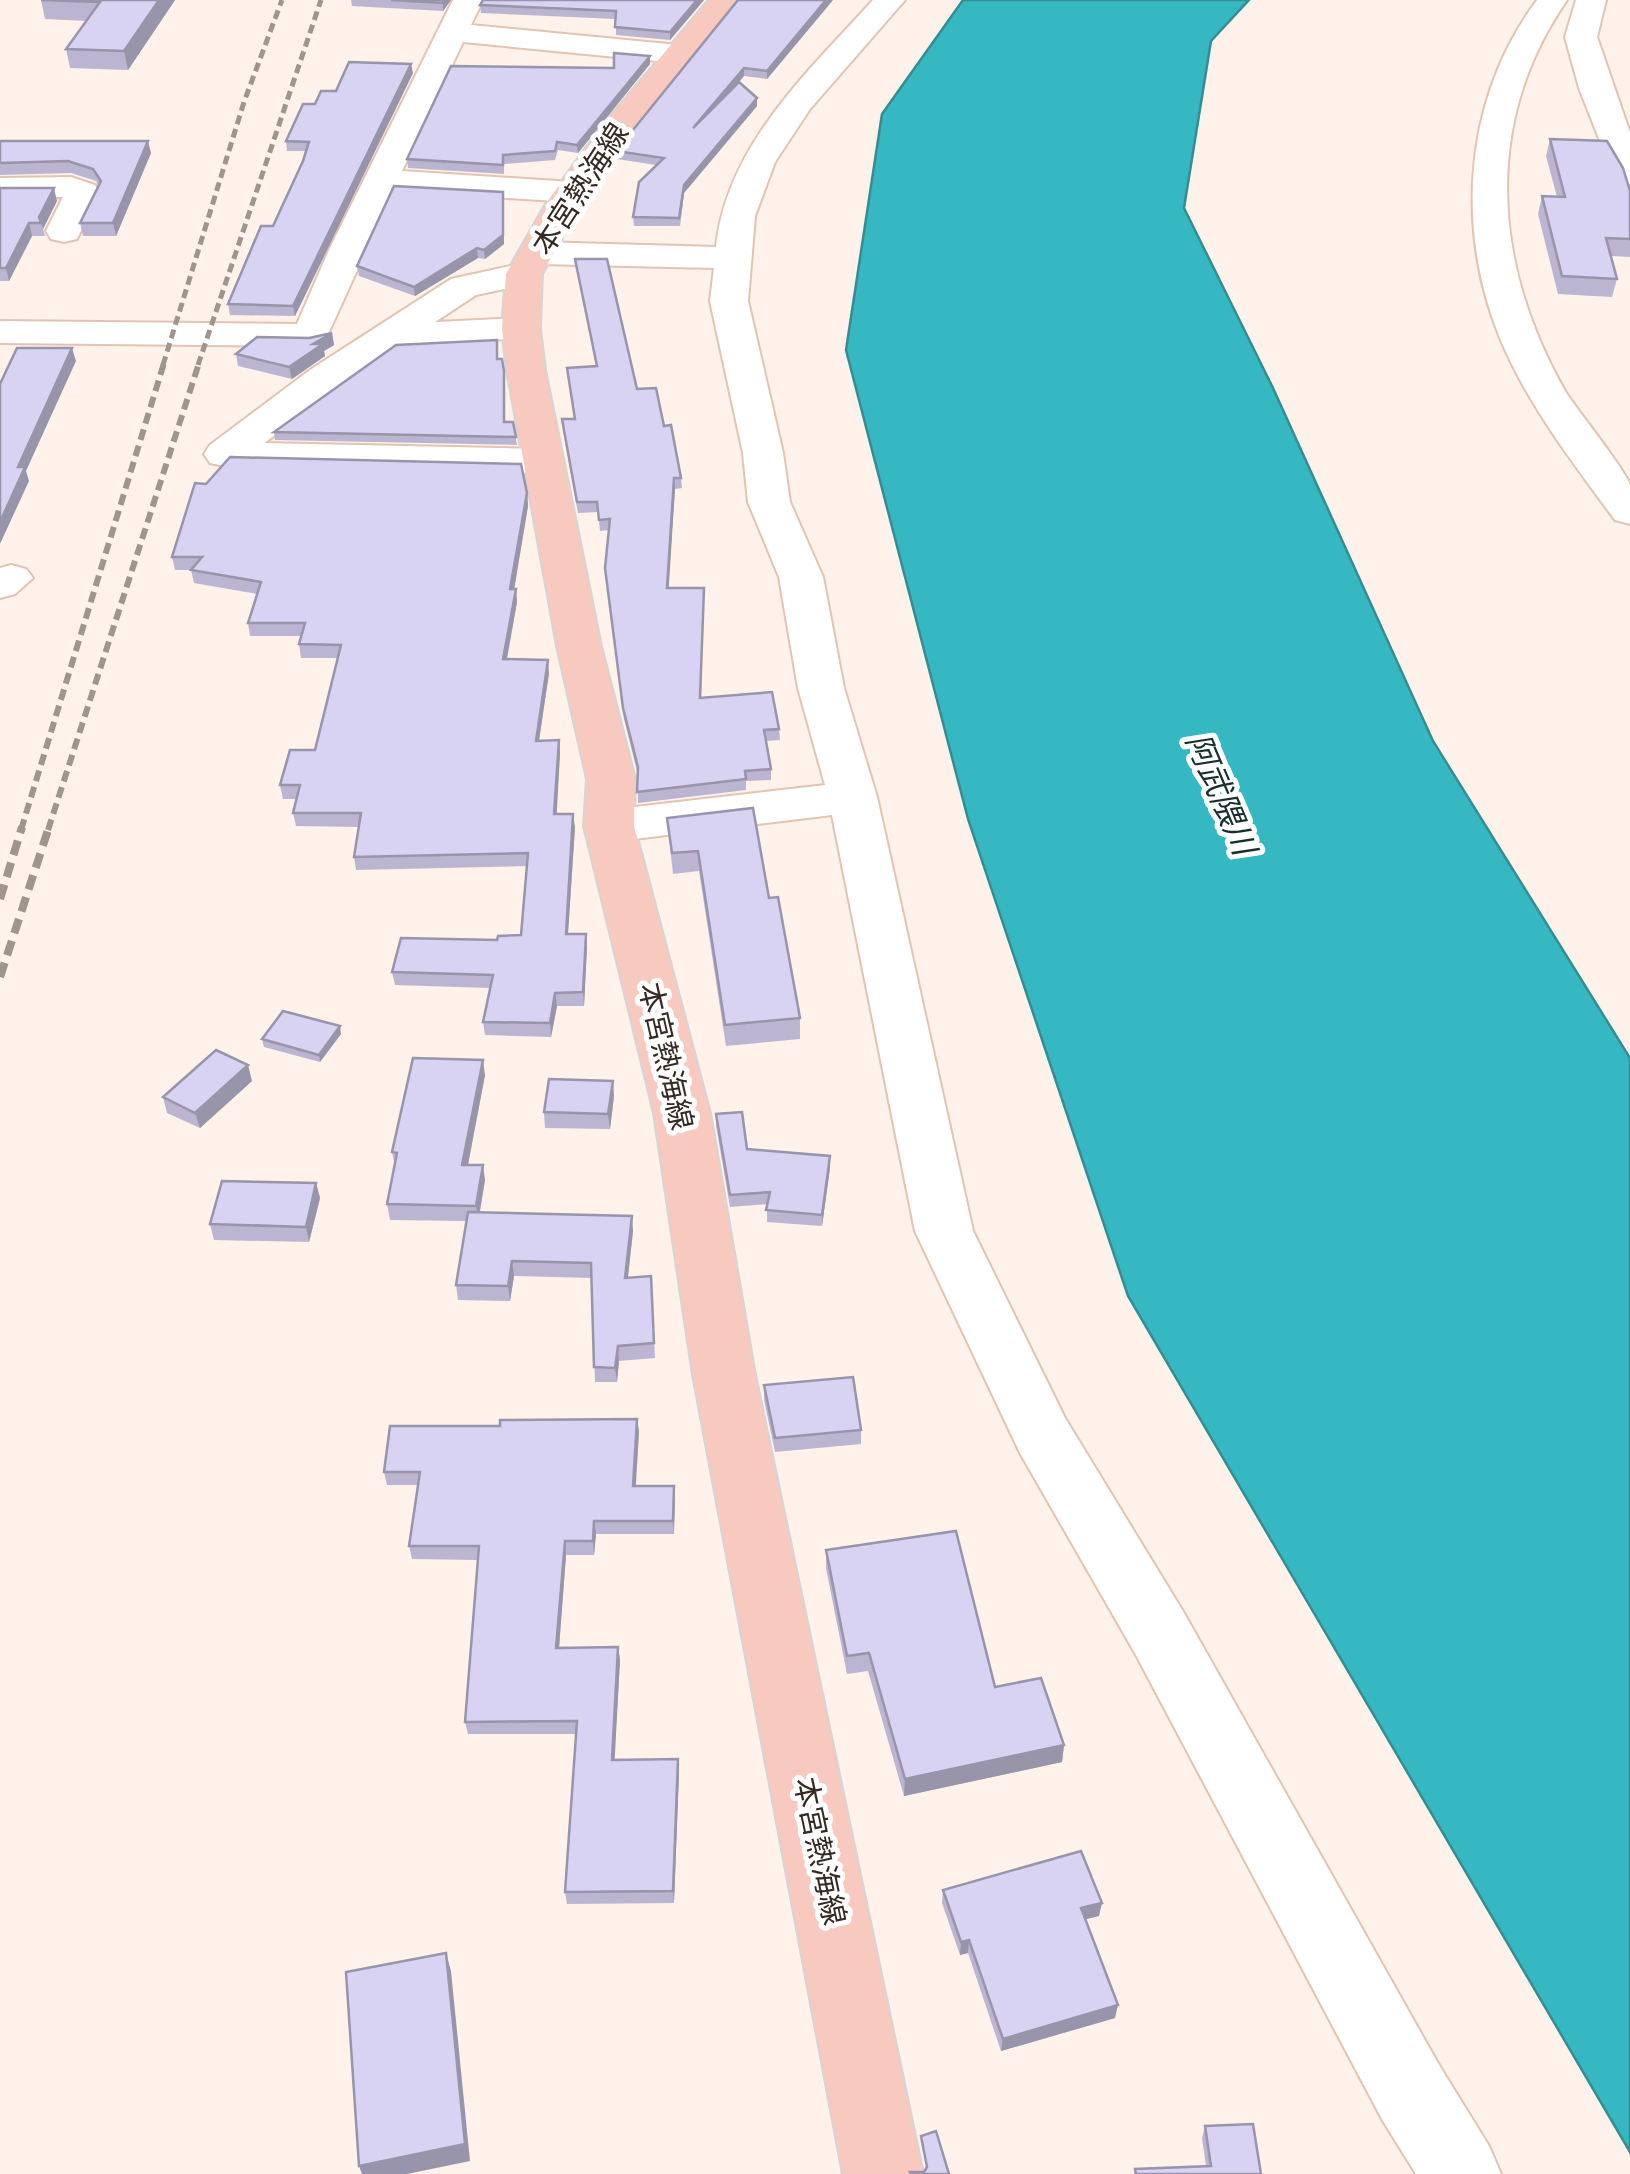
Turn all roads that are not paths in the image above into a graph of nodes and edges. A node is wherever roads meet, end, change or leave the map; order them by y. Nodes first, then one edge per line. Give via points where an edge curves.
1 (725, 0) edge
2 (890, 0) edge
3 (1552, 0) edge
4 (1591, 0) edge
5 (460, 16) edge
6 (678, 54) junction
7 (1630, 174) edge
8 (384, 180) junction
9 (0, 188) edge
10 (572, 192) junction
11 (64, 232) dead end
12 (734, 258) junction
13 (528, 285) junction
14 (0, 332) edge
15 (311, 335) junction
16 (389, 336) junction
17 (542, 461) junction
18 (1630, 511) edge
19 (853, 796) junction
20 (610, 826) junction
21 (883, 2174) edge
22 (1461, 2174) edge

1 - 6 main road, 本宮熱海線
2 - 12 street via 797,103 758,162 737,216
3 - 18 street via 1522,45 1498,113 1489,231 1498,285 1535,373 1570,433
4 - 7 street via 1581,38
5 - 6 street
5 - 8 street
6 - 10 main road, 本宮熱海線
8 - 10 street
8 - 15 street
9 - 11 street via 82,192
10 - 13 main road, 本宮熱海線
12 - 13 street
12 - 19 street via 729,301 769,502 801,577 821,688
13 - 16 street
13 - 16 street via 464,286
13 - 17 main road, 本宮熱海線
14 - 15 street
15 - 16 street
16 - 17 street via 224,454
17 - 20 main road, 本宮熱海線 via 611,779
19 - 20 street
19 - 22 street via 944,1231 974,1299 1042,1435
20 - 21 main road, 本宮熱海線 via 682,1114 724,1375

